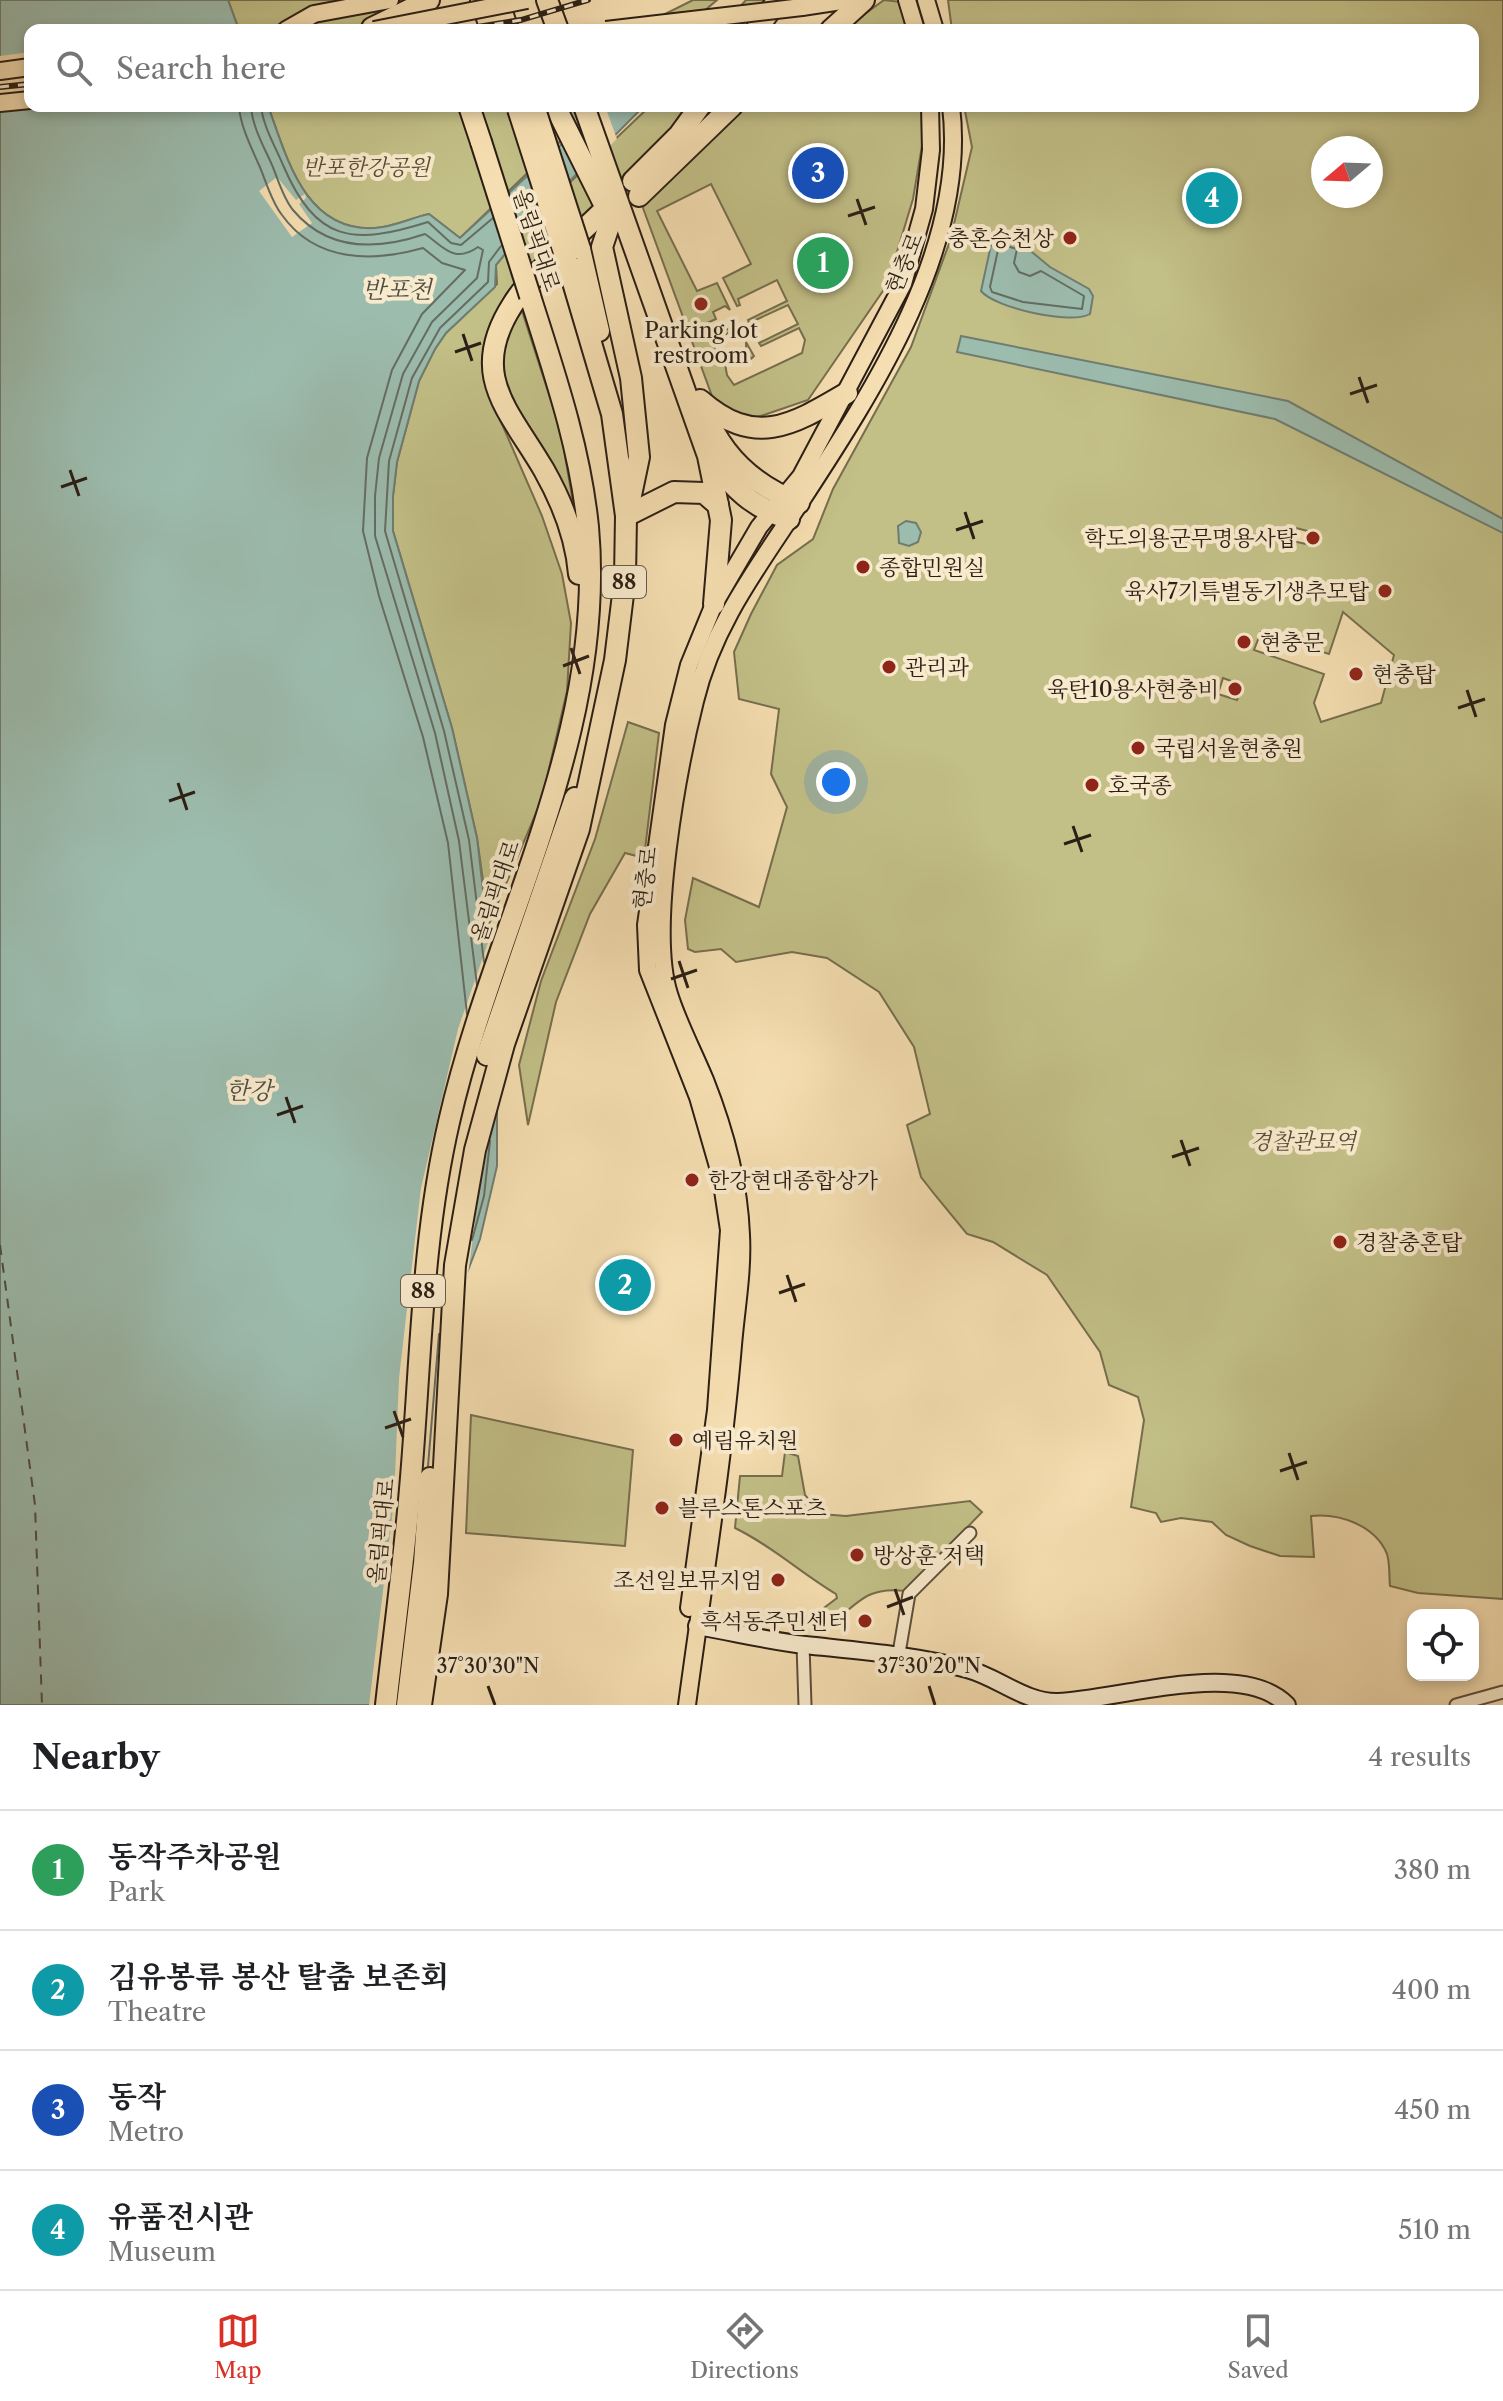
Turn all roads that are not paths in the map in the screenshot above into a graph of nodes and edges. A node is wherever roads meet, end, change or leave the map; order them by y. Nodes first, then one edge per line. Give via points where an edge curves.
1 (390, 0) edge
2 (432, 0) edge
3 (481, 0) edge
4 (498, 0) edge
5 (527, 0) edge
6 (547, 0) edge
7 (558, 0) edge
8 (778, 0) edge
9 (848, 0) edge
10 (864, 0) edge
11 (907, 0) edge
12 (926, 0) edge
13 (296, 24) edge
14 (384, 24) edge
15 (403, 24) edge
16 (442, 24) edge
17 (489, 24) edge
18 (506, 24) edge
19 (556, 24) edge
20 (567, 24) edge
21 (657, 24) edge
22 (760, 24) edge
23 (838, 24) edge
24 (914, 24) edge
25 (933, 24) edge
26 (24, 68) edge
27 (0, 71) edge
28 (24, 101) edge
29 (0, 103) edge
30 (471, 112) edge
31 (525, 112) edge
32 (558, 112) edge
33 (587, 112) edge
34 (597, 112) edge
35 (696, 112) edge
36 (725, 112) edge
37 (930, 112) edge
38 (951, 112) edge
39 (612, 172) junction
40 (605, 212) junction
41 (650, 295) junction
42 (847, 393) junction
43 (700, 399) junction
44 (708, 456) junction
45 (718, 505) junction
46 (785, 508) junction
47 (626, 516) junction
48 (714, 604) junction
49 (587, 647) junction
50 (540, 896) junction
51 (970, 1533) dead end
52 (697, 1626) junction
53 (803, 1645) junction
54 (899, 1653) junction
55 (1503, 1692) edge
56 (386, 1705) edge
57 (407, 1705) edge
58 (421, 1705) edge
59 (677, 1705) edge
60 (687, 1705) edge
61 (805, 1705) edge
62 (1287, 1705) edge
63 (1456, 1705) edge

1 - 13 main road via 314,14
2 - 14 highway
2 - 16 highway
3 - 17 highway
4 - 18 highway
5 - 15 main road, bridge
6 - 19 highway
7 - 20 highway
8 - 22 highway
9 - 21 main road, bridge
10 - 23 highway
11 - 24 main road
12 - 25 main road
26 - 27 main road
28 - 29 main road
30 - 49 highway, 올림픽대로 / 88, bridge via 568,415 580,470 588,529
31 - 47 highway, 올림픽대로 / 88, bridge via 574,256 612,414
32 - 40 highway
33 - 39 highway
34 - 39 highway
35 - 36 highway via 636,188
37 - 42 main road, 현충로 via 928,180 917,244 885,324
38 - 46 main road, 현충로 via 953,151 937,247 871,385
39 - 41 highway
39 - 43 highway
40 - 41 highway
40 - 47 highway via 602,247 631,378 639,457
40 - 49 highway via 514,301 498,330 493,366 498,398 566,513 579,566
41 - 44 highway
42 - 43 highway via 804,417 747,429 717,415
42 - 46 main road, 현충로
43 - 46 highway via 710,426 738,466
44 - 45 highway
44 - 46 highway via 734,489
45 - 47 highway via 704,493 674,492
45 - 48 highway
46 - 48 main road, 현충로
46 - 52 main road, 현충로 via 707,659 684,758 661,924 668,991 715,1110 733,1173 741,1232 728,1410
47 - 50 highway, 올림픽대로 / 88 via 625,578 603,722 579,829
48 - 59 main road, 현충로 via 689,665 674,725 646,925 648,970 698,1097 721,1177 729,1230 716,1410
49 - 50 highway, 올림픽대로 / 88
50 - 56 highway, 올림픽대로 / 88 via 475,1021 443,1155 424,1278 410,1489
50 - 57 highway, 올림픽대로 / 88 via 491,1041 455,1193
50 - 58 highway, 올림픽대로 / 88 via 475,1150 455,1265 437,1594
51 - 54 street via 909,1594
52 - 53 street
52 - 60 main road, 현충로
53 - 54 street
53 - 61 street
54 - 62 street via 971,1670 1018,1693 1054,1703 1238,1683 1274,1692
55 - 63 street

